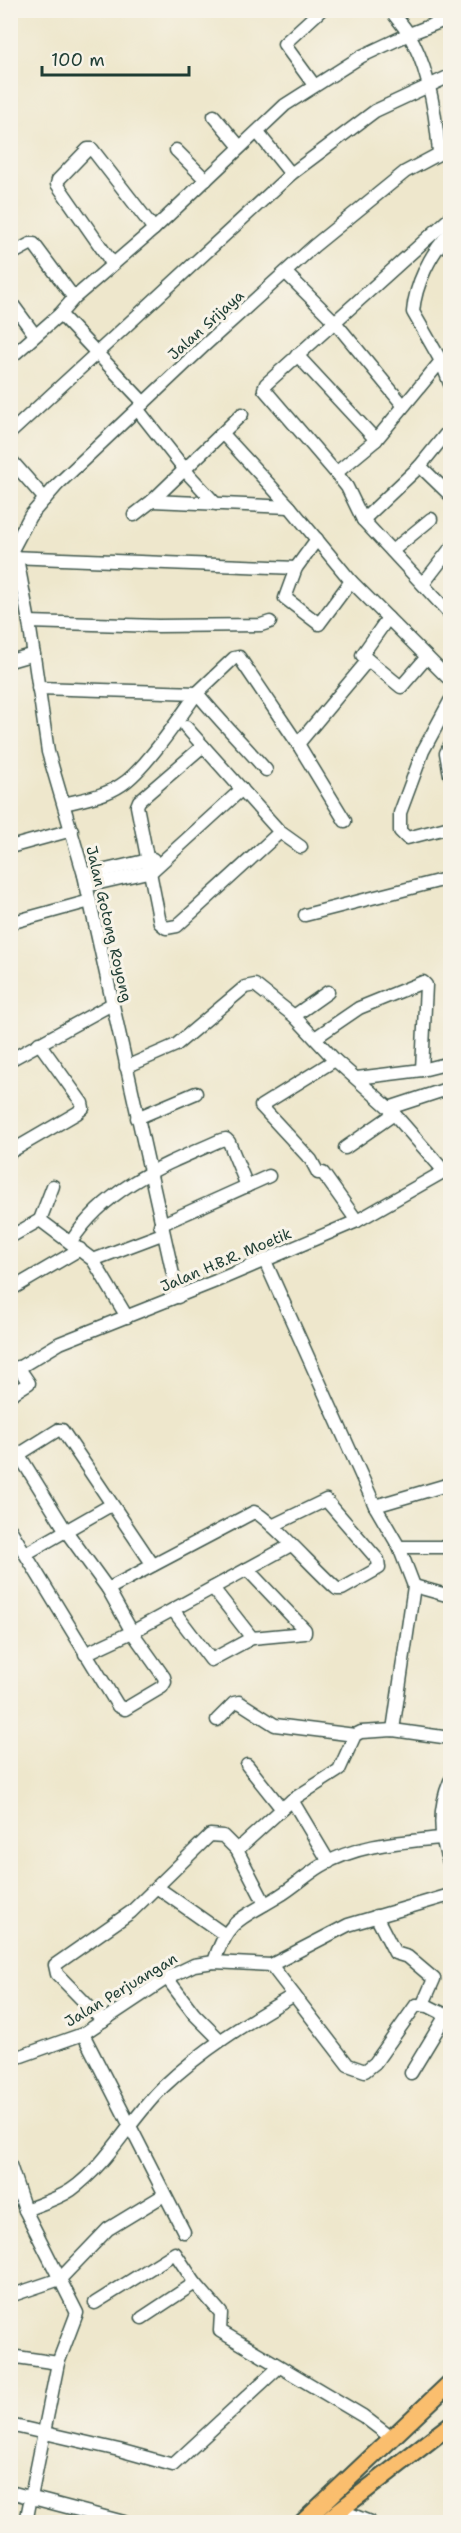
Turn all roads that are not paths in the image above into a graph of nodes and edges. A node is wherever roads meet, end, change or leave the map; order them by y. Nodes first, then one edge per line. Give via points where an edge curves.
1 (321, 10) edge
2 (390, 10) edge
3 (450, 18) edge
4 (409, 34) junction
5 (450, 76) edge
6 (429, 84) junction
7 (314, 85) junction
8 (214, 116) dead end
9 (258, 133) junction
10 (240, 147) junction
11 (176, 150) dead end
12 (445, 150) edge
13 (291, 174) junction
14 (206, 180) junction
15 (450, 218) edge
16 (154, 229) junction
17 (450, 233) edge
18 (428, 236) junction
19 (438, 246) junction
20 (10, 255) edge
21 (112, 263) junction
22 (286, 273) junction
23 (74, 298) junction
24 (10, 302) edge
25 (60, 314) junction
26 (334, 321) junction
27 (35, 335) junction
28 (97, 354) junction
29 (297, 355) junction
30 (10, 358) edge
31 (441, 361) junction
32 (450, 384) edge
33 (403, 405) junction
34 (141, 406) junction
35 (242, 414) dead end
36 (450, 429) edge
37 (10, 433) edge
38 (223, 434) junction
39 (376, 440) junction
40 (10, 459) edge
41 (420, 466) junction
42 (185, 468) junction
43 (336, 473) junction
44 (450, 495) edge
45 (45, 499) junction
46 (152, 501) junction
47 (216, 504) junction
48 (290, 507) junction
49 (134, 514) dead end
50 (431, 519) dead end
51 (363, 520) junction
52 (317, 539) junction
53 (450, 549) edge
54 (392, 551) junction
55 (13, 556) edge
56 (296, 568) junction
57 (351, 581) junction
58 (423, 584) junction
59 (450, 614) edge
60 (388, 618) junction
61 (30, 622) junction
62 (270, 622) dead end
63 (34, 654) junction
64 (427, 657) junction
65 (368, 660) junction
66 (10, 661) edge
67 (447, 677) dead end
68 (38, 688) junction
69 (197, 693) junction
70 (450, 701) edge
71 (186, 727) dead end
72 (298, 744) junction
73 (450, 745) edge
74 (202, 746) junction
75 (266, 770) dead end
76 (450, 775) edge
77 (242, 789) junction
78 (64, 804) junction
79 (345, 821) dead end
80 (450, 827) edge
81 (72, 830) junction
82 (280, 832) junction
83 (10, 847) edge
84 (301, 847) dead end
85 (150, 866) junction
86 (450, 878) edge
87 (85, 880) junction
88 (90, 901) junction
89 (305, 915) dead end
90 (10, 923) edge
91 (328, 992) dead end
92 (112, 1004) junction
93 (294, 1016) junction
94 (315, 1038) junction
95 (39, 1043) junction
96 (10, 1060) edge
97 (335, 1060) junction
98 (450, 1063) edge
99 (126, 1067) junction
100 (422, 1070) junction
101 (357, 1078) junction
102 (450, 1088) edge
103 (196, 1093) dead end
104 (391, 1111) junction
105 (137, 1118) junction
106 (345, 1148) dead end
107 (10, 1152) edge
108 (447, 1170) edge
109 (149, 1172) junction
110 (269, 1176) dead end
111 (53, 1186) dead end
112 (247, 1186) junction
113 (40, 1220) junction
114 (357, 1221) junction
115 (161, 1229) junction
116 (10, 1237) edge
117 (75, 1246) junction
118 (93, 1260) junction
119 (265, 1260) junction
120 (10, 1290) edge
121 (178, 1297) junction
122 (127, 1317) junction
123 (14, 1370) edge
124 (10, 1395) edge
125 (14, 1457) edge
126 (450, 1484) edge
127 (111, 1505) junction
128 (375, 1506) junction
129 (272, 1526) junction
130 (10, 1529) edge
131 (66, 1531) junction
132 (291, 1545) junction
133 (399, 1547) junction
134 (450, 1548) edge
135 (27, 1553) junction
136 (153, 1565) junction
137 (248, 1569) junction
138 (414, 1586) junction
139 (213, 1588) junction
140 (108, 1590) junction
141 (450, 1596) edge
142 (173, 1610) junction
143 (132, 1632) junction
144 (252, 1638) junction
145 (85, 1654) junction
146 (217, 1720) dead end
147 (393, 1730) junction
148 (355, 1735) junction
149 (450, 1738) edge
150 (247, 1765) dead end
151 (450, 1781) edge
152 (287, 1805) junction
153 (441, 1838) junction
154 (237, 1850) junction
155 (329, 1862) junction
156 (450, 1865) edge
157 (158, 1888) junction
158 (450, 1894) edge
159 (266, 1904) junction
160 (376, 1916) junction
161 (225, 1935) junction
162 (214, 1962) junction
163 (271, 1965) junction
164 (167, 1978) junction
165 (294, 1995) junction
166 (423, 2004) junction
167 (448, 2016) edge
168 (103, 2021) junction
169 (83, 2034) junction
170 (219, 2039) junction
171 (10, 2060) edge
172 (411, 2073) dead end
173 (129, 2127) junction
174 (11, 2170) edge
175 (164, 2195) junction
176 (25, 2210) junction
177 (184, 2232) dead end
178 (60, 2279) junction
179 (195, 2283) junction
180 (10, 2296) edge
181 (95, 2303) dead end
182 (142, 2318) dead end
183 (11, 2355) edge
184 (58, 2363) junction
185 (279, 2367) junction
186 (449, 2390) edge
187 (425, 2409) junction
188 (10, 2425) edge
189 (450, 2426) edge
190 (44, 2434) junction
191 (393, 2439) junction
192 (10, 2492) edge
193 (32, 2497) junction
194 (340, 2510) junction
195 (26, 2523) edge
196 (124, 2523) edge
197 (303, 2523) edge
198 (326, 2523) edge
199 (370, 2523) edge

1 - 7 street via 284,44
2 - 4 street
3 - 4 street
4 - 6 street
4 - 7 street
5 - 6 street
6 - 12 street
6 - 13 street via 375,111
7 - 9 street via 285,105
8 - 10 street
9 - 10 street
9 - 13 street
10 - 14 street
11 - 14 street
12 - 22 street, Jalan Srijaya via 405,171
13 - 28 street
14 - 16 street
15 - 18 street
16 - 21 street
16 - 21 street via 92,149 88,149 57,184
17 - 19 street
18 - 19 street
18 - 26 street
19 - 31 street via 420,285 413,312
20 - 23 street via 34,244
21 - 23 street
22 - 26 street
22 - 34 street, Jalan Srijaya
23 - 25 street
24 - 27 street
25 - 27 street
25 - 28 street
26 - 29 street
26 - 33 street
27 - 30 street
28 - 34 street
28 - 37 street
29 - 39 street
29 - 43 street via 266,384 265,392
31 - 32 street
31 - 33 street
33 - 39 street
34 - 42 street
34 - 45 street, Jalan Srijaya
35 - 38 street
36 - 41 street
38 - 42 street
38 - 48 street
39 - 43 street
40 - 45 street
41 - 44 street
41 - 51 street
42 - 46 street
42 - 47 street
43 - 51 street
45 - 55 street, Jalan Srijaya via 30,516
46 - 47 street
46 - 49 street
47 - 48 street
48 - 52 street
50 - 54 street
51 - 54 street
52 - 56 street
52 - 57 street
53 - 58 street
54 - 58 street
55 - 56 street
55 - 61 street, Jalan Gotong Royong
56 - 57 street via 285,598 319,624
57 - 60 street
58 - 59 street
60 - 64 street
60 - 65 street via 362,655
61 - 62 street via 169,626
61 - 63 street, Jalan Gotong Royong
63 - 66 street
63 - 68 street, Jalan Gotong Royong
64 - 65 street via 401,687
64 - 67 street
65 - 72 street
68 - 69 street
68 - 78 street, Jalan Gotong Royong via 48,752
69 - 72 street via 234,658 242,658
69 - 75 street
69 - 78 street via 129,780 108,792
70 - 80 street via 423,751 400,813 400,831 407,838
71 - 74 street
72 - 79 street
73 - 76 street via 446,753
74 - 77 street
74 - 85 street via 138,803
77 - 82 street
77 - 85 street via 172,854
78 - 81 street, Jalan Gotong Royong
81 - 83 street
81 - 87 street, Jalan Gotong Royong
82 - 84 street
82 - 85 street via 172,928 160,923
85 - 87 street
86 - 89 street
87 - 88 street, Jalan Gotong Royong
88 - 90 street
88 - 92 street, Jalan Gotong Royong
91 - 93 street
92 - 95 street
92 - 99 street, Jalan Gotong Royong
93 - 94 street
93 - 99 street via 250,984 176,1045
94 - 97 street
94 - 100 street via 360,1008 423,982 426,985
95 - 96 street
95 - 107 street via 82,1108
97 - 101 street
97 - 114 street via 261,1106 311,1160 318,1173 323,1173
98 - 100 street
99 - 105 street, Jalan Gotong Royong
100 - 101 street
101 - 104 street
102 - 104 street
103 - 105 street
104 - 106 street
104 - 108 street
105 - 109 street, Jalan Gotong Royong
108 - 114 street, Jalan H.B.R. Moetik
109 - 112 street via 226,1139
109 - 115 street, Jalan Gotong Royong
109 - 117 street via 109,1199
110 - 112 street
111 - 113 street
112 - 115 street
113 - 116 street
113 - 117 street
114 - 119 street, Jalan H.B.R. Moetik
115 - 118 street
115 - 121 street, Jalan Gotong Royong
117 - 118 street
117 - 120 street
118 - 122 street
119 - 121 street, Jalan H.B.R. Moetik
119 - 128 street
121 - 122 street, Jalan H.B.R. Moetik
122 - 123 street, Jalan H.B.R. Moetik via 60,1343
123 - 124 street via 29,1383
125 - 127 street via 61,1430
125 - 131 street
126 - 128 street
127 - 131 street
127 - 136 street
128 - 133 street
129 - 132 street
129 - 132 street via 326,1500 378,1560 379,1568 337,1589
129 - 136 street via 253,1512
130 - 135 street
131 - 135 street
131 - 140 street
132 - 137 street
133 - 134 street
133 - 138 street
135 - 145 street
136 - 140 street
137 - 139 street
137 - 144 street via 306,1631
138 - 141 street
138 - 147 street
139 - 142 street
139 - 144 street
140 - 143 street
142 - 143 street
142 - 144 street via 209,1660
143 - 145 street
143 - 145 street via 165,1682 125,1709 118,1706
146 - 148 street via 239,1702 275,1725
147 - 148 street via 370,1730
147 - 149 street
148 - 152 street via 339,1770
150 - 152 street
151 - 153 street via 443,1803
152 - 154 street
152 - 155 street
153 - 155 street via 375,1846
153 - 156 street
154 - 157 street via 223,1836 210,1836
154 - 159 street
155 - 159 street
157 - 161 street
157 - 168 street via 120,1921 55,1965 57,1974
158 - 160 street
159 - 161 street via 238,1919
160 - 163 street via 348,1925
160 - 166 street via 394,1953 408,1957 434,1979
161 - 162 street
162 - 163 street, Jalan Perjuangan
162 - 164 street, Jalan Perjuangan via 194,1965
163 - 165 street
164 - 168 street, Jalan Perjuangan
164 - 170 street
165 - 166 street via 348,2065 362,2071 375,2063 413,2007
165 - 170 street
166 - 167 street
167 - 172 street
168 - 169 street, Jalan Perjuangan
169 - 171 street, Jalan Perjuangan
169 - 173 street
170 - 173 street via 165,2085
173 - 175 street
173 - 176 street via 76,2186
174 - 176 street
175 - 177 street
175 - 178 street via 108,2229
176 - 178 street
178 - 180 street
178 - 184 street via 77,2313
179 - 181 street via 175,2253
179 - 182 street
179 - 185 street via 221,2313 220,2331
183 - 184 street
184 - 190 street
185 - 190 street via 173,2465
185 - 191 street via 363,2416
186 - 187 highway
187 - 189 highway
187 - 191 highway
188 - 190 street
189 - 194 highway
190 - 193 street
191 - 197 highway
192 - 193 street
193 - 195 street
193 - 196 street
194 - 198 highway
194 - 199 street

